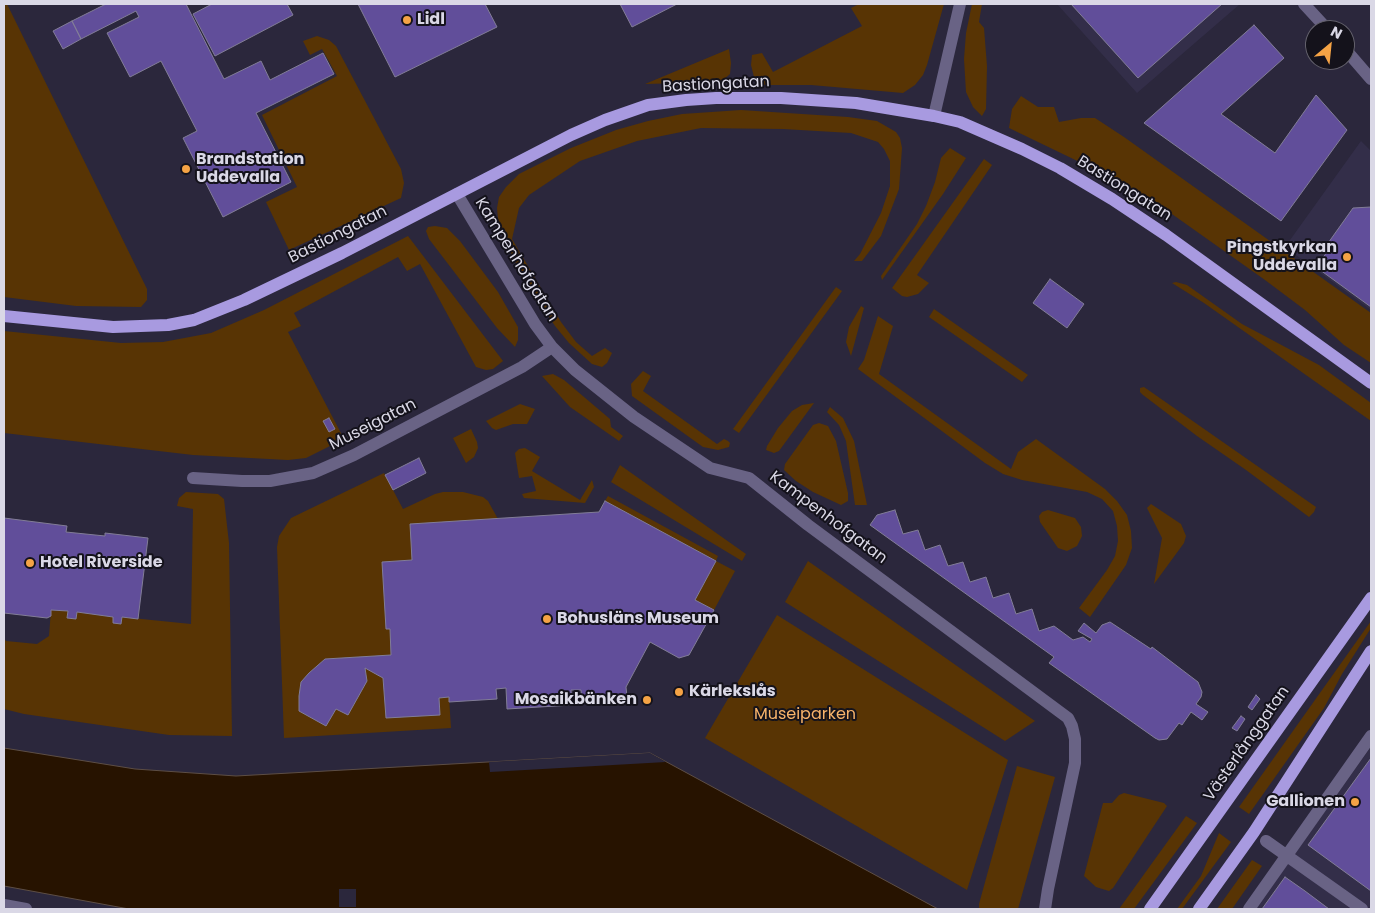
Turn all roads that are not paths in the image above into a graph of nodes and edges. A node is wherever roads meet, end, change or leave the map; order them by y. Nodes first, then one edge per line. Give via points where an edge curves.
1 (960, 4) edge
2 (1304, 4) edge
3 (1319, 20) edge
4 (1355, 61) edge
5 (1371, 79) edge
6 (934, 116) junction
7 (457, 194) junction
8 (4, 316) edge
9 (552, 347) junction
10 (1371, 383) edge
11 (193, 478) dead end
12 (1371, 598) edge
13 (1371, 651) edge
14 (1371, 736) edge
15 (1266, 841) dead end
16 (1287, 856) junction
17 (4, 905) edge
18 (26, 909) edge
19 (1045, 909) edge
20 (1150, 909) edge
21 (1199, 909) edge
22 (1249, 909) edge
23 (1362, 909) edge

1 - 6 street
2 - 3 street
4 - 5 street
6 - 7 main road, Bastiongatan via 856,103 782,98 716,98 648,105 571,135
6 - 10 main road, Bastiongatan via 960,122 1005,141 1112,199 1166,234
7 - 8 main road, Bastiongatan via 273,286 194,320 168,325 113,327
7 - 9 street, Kampenhofgatan via 511,286
9 - 11 street, Museigatan via 522,367 313,473 270,481
9 - 19 street, Kampenhofgatan via 575,370 634,417 710,468 749,478 808,526 1068,718 1075,739 1075,763
12 - 20 main road, Västerlånggatan
13 - 21 main road via 1254,832
14 - 16 street
15 - 16 street
16 - 22 street
16 - 23 street
17 - 18 street

